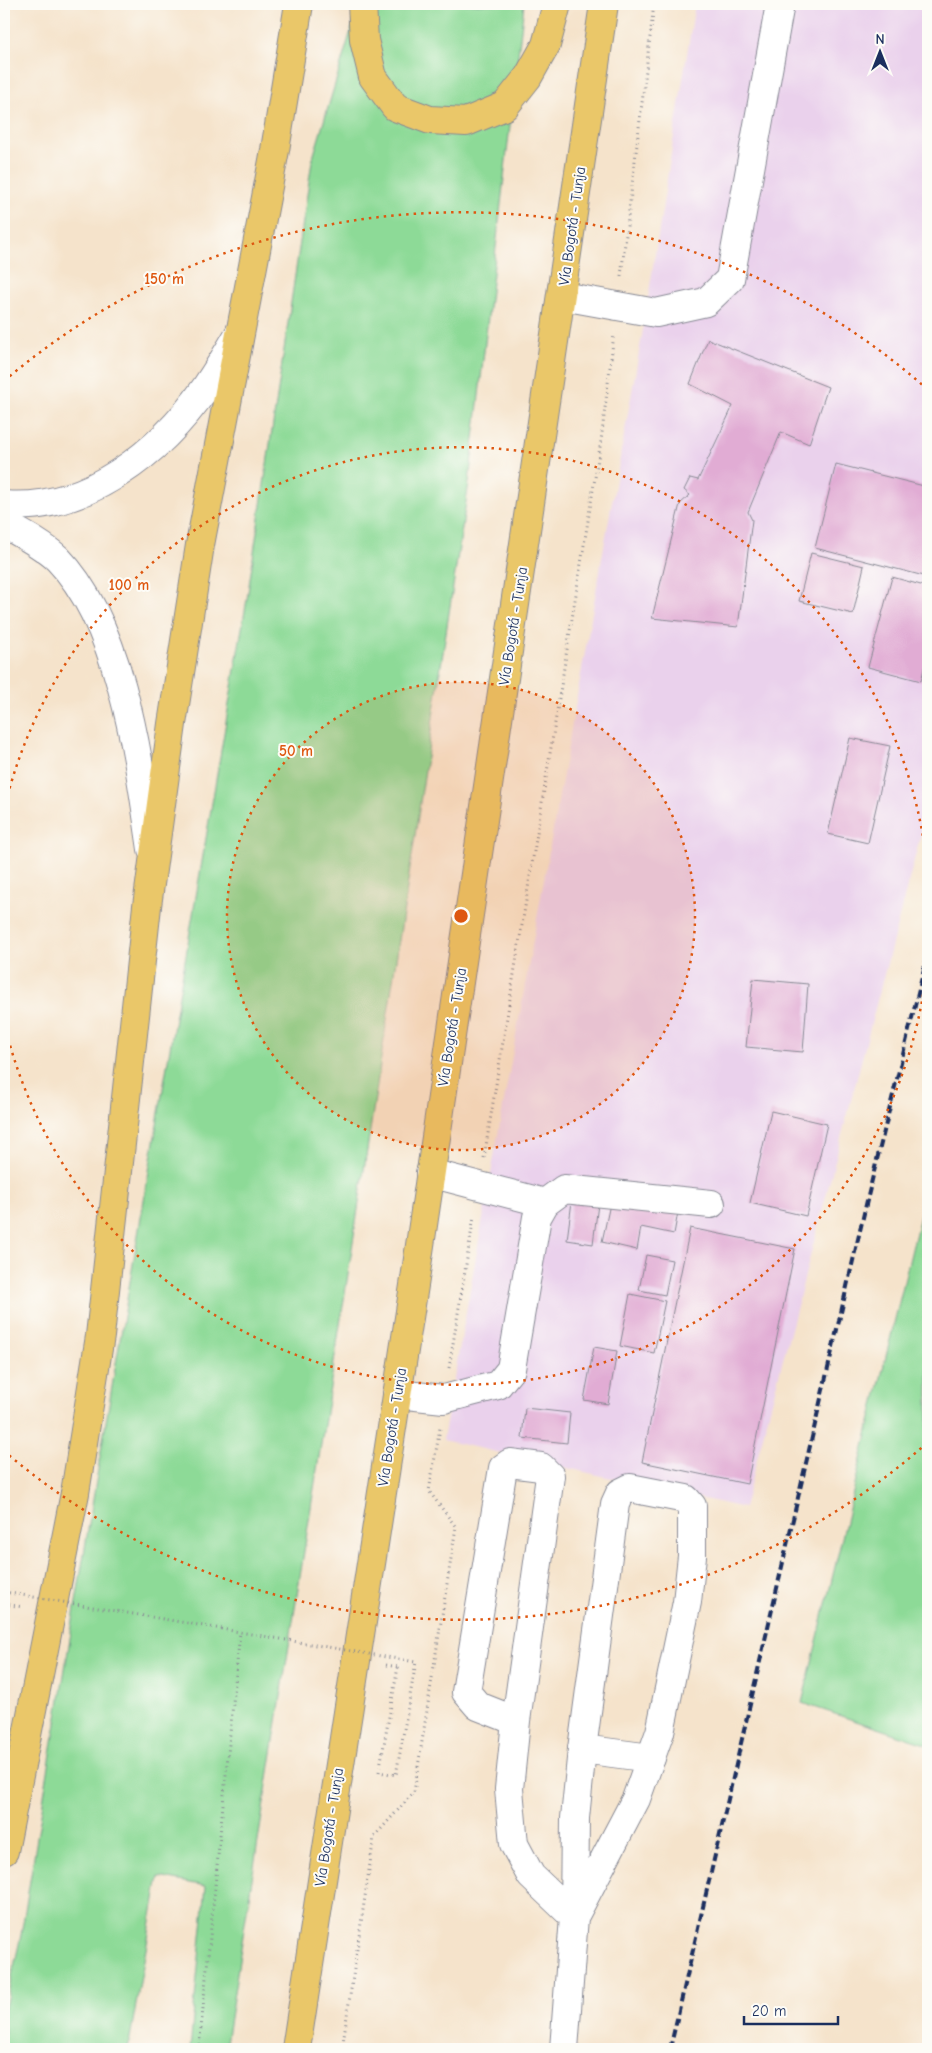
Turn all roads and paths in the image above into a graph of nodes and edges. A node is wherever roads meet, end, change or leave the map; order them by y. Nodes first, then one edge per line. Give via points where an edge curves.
1 (299, 4) edge
2 (362, 4) edge
3 (557, 4) edge
4 (604, 4) edge
5 (654, 4) edge
6 (780, 4) edge
7 (562, 296) junction
8 (618, 307) junction
9 (241, 331) junction
10 (4, 505) edge
11 (4, 524) edge
12 (153, 859) junction
13 (430, 1173) junction
14 (479, 1185) junction
15 (545, 1202) junction
16 (711, 1204) dead end
17 (397, 1394) junction
18 (444, 1398) junction
19 (4, 1592) edge
20 (240, 1632) junction
21 (398, 1667) dead end
22 (516, 1721) junction
23 (582, 1749) junction
24 (651, 1758) junction
25 (4, 1851) edge
26 (574, 1917) junction
27 (198, 2049) edge
28 (296, 2049) edge
29 (342, 2049) edge
30 (564, 2049) edge

1 - 9 highway
2 - 3 highway via 364,40 373,77 396,107 430,120 466,122 505,106 522,84 546,45
4 - 7 highway, Vía Bogotá - Tunja
5 - 8 path
6 - 8 lane via 730,279 706,302 656,314
7 - 8 lane
7 - 13 highway, Vía Bogotá - Tunja
8 - 14 path via 601,441
9 - 10 lane via 205,389 171,428 120,472 70,498 38,505
9 - 12 highway via 199,555
11 - 12 lane via 57,559 82,589 98,623 125,697 141,773
12 - 25 highway via 100,1336 75,1493
13 - 14 lane
13 - 17 highway, Vía Bogotá - Tunja
14 - 15 lane
14 - 18 path
15 - 16 lane via 564,1188
15 - 18 lane via 537,1217 511,1370 498,1385
17 - 18 lane
17 - 28 highway, Vía Bogotá - Tunja
18 - 29 path via 429,1491 456,1526 455,1536 414,1792 374,1836
19 - 20 path, bridge
20 - 21 path, bridge via 416,1662 396,1775 379,1772
20 - 27 path
22 - 22 lane via 550,1476 541,1468 510,1463 503,1468 466,1692 478,1706
22 - 26 lane via 509,1789 514,1844 531,1876
23 - 24 lane
23 - 24 lane via 615,1504 620,1493 630,1488 686,1499 692,1506 692,1556 687,1602 660,1732
23 - 26 lane via 575,1818
24 - 26 lane via 636,1799
26 - 30 lane

